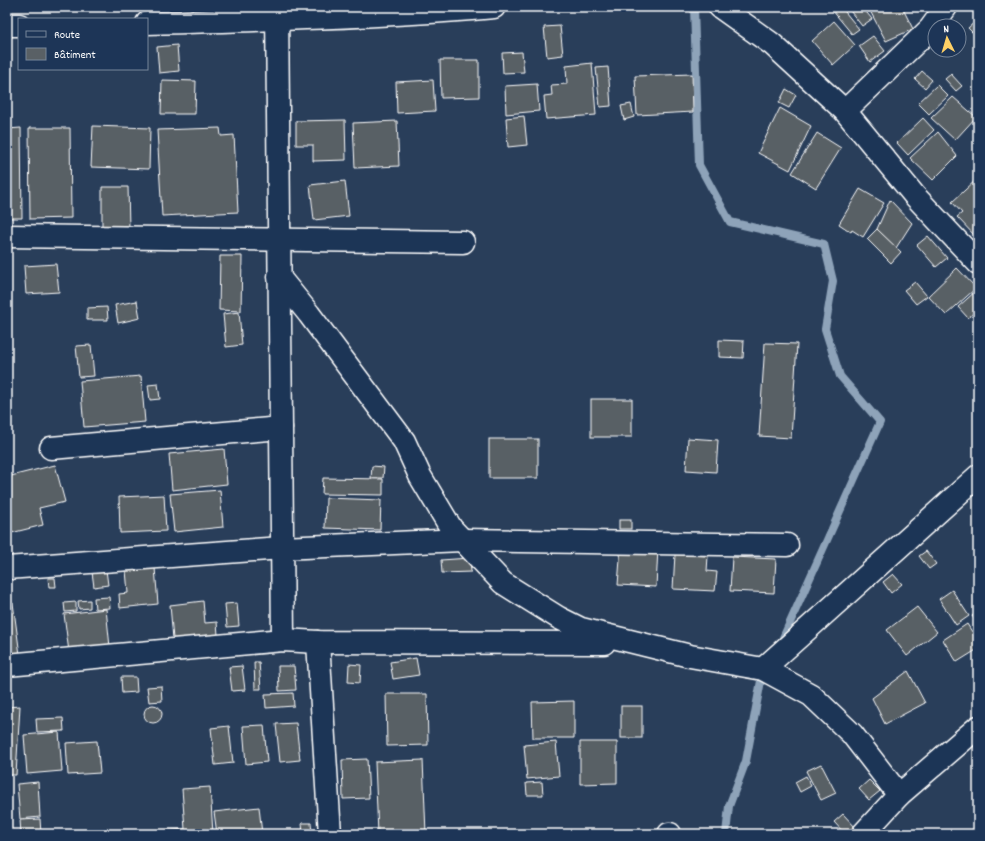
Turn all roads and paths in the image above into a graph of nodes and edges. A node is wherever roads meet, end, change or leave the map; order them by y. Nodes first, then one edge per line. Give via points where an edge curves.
1 (494, 7) edge
2 (720, 7) edge
3 (946, 7) edge
4 (277, 13) edge
5 (148, 22) edge
6 (7, 25) edge
7 (18, 25) edge
8 (845, 111) junction
9 (7, 236) edge
10 (279, 240) junction
11 (463, 242) dead end
12 (978, 263) edge
13 (279, 277) junction
14 (281, 428) junction
15 (50, 448) dead end
16 (978, 476) edge
17 (462, 540) junction
18 (787, 545) dead end
19 (282, 548) junction
20 (7, 568) edge
21 (283, 640) junction
22 (318, 642) junction
23 (635, 643) junction
24 (7, 665) edge
25 (763, 669) junction
26 (978, 727) edge
27 (899, 795) junction
28 (330, 834) edge
29 (863, 834) edge

1 - 4 street via 425,13
2 - 8 street via 772,44
3 - 8 street via 930,29
4 - 5 street
4 - 10 street
6 - 7 street
8 - 12 street via 914,195
9 - 10 street
10 - 11 street
10 - 13 street
13 - 14 street
13 - 17 street via 404,442 420,476 451,528
14 - 15 street
14 - 19 street
16 - 25 street
17 - 18 street
17 - 19 street
17 - 23 street via 503,583 559,618 581,630
19 - 20 street
19 - 21 street
21 - 22 street
21 - 24 street
22 - 23 street
22 - 28 street
23 - 25 street
25 - 27 street via 811,695 852,734
26 - 27 street
27 - 29 street

